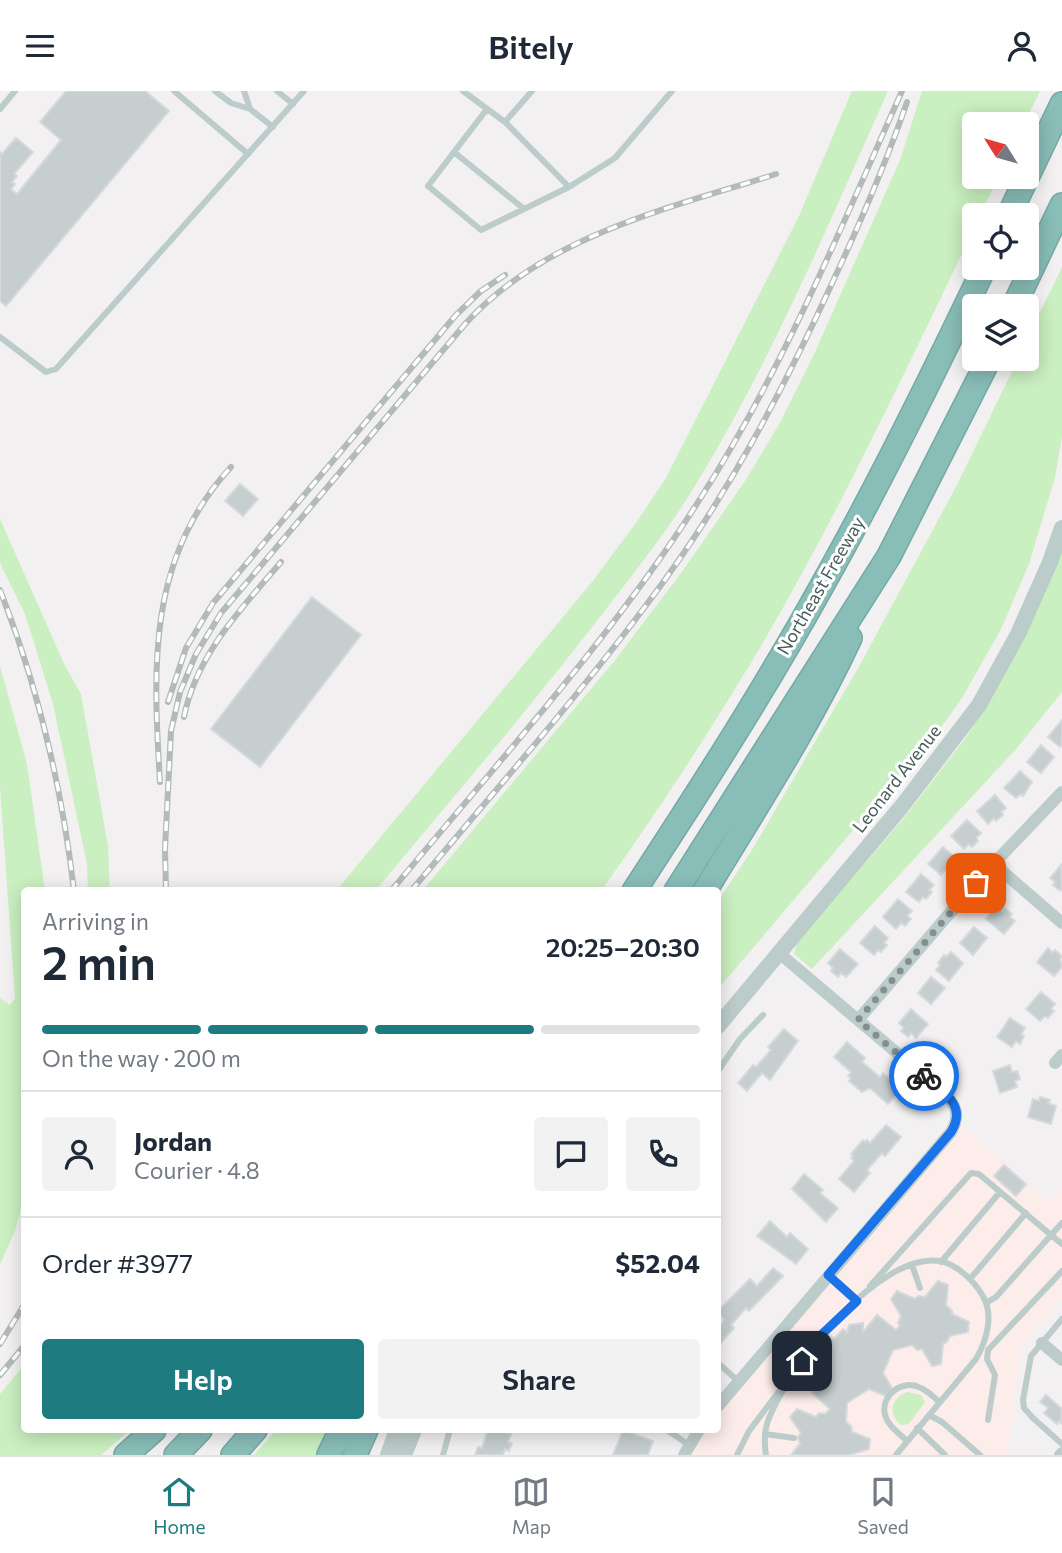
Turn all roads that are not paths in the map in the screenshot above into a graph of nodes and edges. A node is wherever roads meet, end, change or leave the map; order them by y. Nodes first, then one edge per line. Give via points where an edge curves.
1 (15, 91) edge
2 (174, 91) edge
3 (215, 91) edge
4 (244, 91) edge
5 (277, 91) edge
6 (304, 91) edge
7 (463, 91) edge
8 (532, 91) edge
9 (672, 91) edge
10 (293, 104) junction
11 (1062, 104) edge
12 (0, 109) edge
13 (250, 109) junction
14 (487, 109) junction
15 (505, 122) junction
16 (273, 127) junction
17 (454, 152) junction
18 (248, 154) junction
19 (569, 187) junction
20 (1015, 203) edge
21 (1062, 205) edge
22 (524, 209) junction
23 (978, 280) edge
24 (1020, 294) edge
25 (0, 337) edge
26 (983, 371) edge
27 (1062, 528) edge
28 (889, 556) junction
29 (1062, 792) edge
30 (994, 864) junction
31 (637, 887) edge
32 (679, 887) edge
33 (707, 887) edge
34 (1062, 923) edge
35 (779, 953) junction
36 (764, 1015) dead end
37 (858, 1020) junction
38 (721, 1022) edge
39 (721, 1067) edge
40 (1000, 1192) junction
41 (1026, 1213) junction
42 (1062, 1223) edge
43 (1051, 1235) junction
44 (1062, 1244) edge
45 (941, 1262) junction
46 (912, 1265) junction
47 (1062, 1271) edge
48 (828, 1275) junction
49 (970, 1279) junction
50 (919, 1289) dead end
51 (857, 1301) junction
52 (986, 1303) junction
53 (1062, 1319) edge
54 (1042, 1343) junction
55 (1062, 1360) edge
56 (802, 1361) junction
57 (721, 1366) edge
58 (738, 1381) junction
59 (721, 1402) edge
60 (939, 1402) junction
61 (929, 1415) junction
62 (988, 1420) dead end
63 (917, 1428) junction
64 (151, 1433) edge
65 (197, 1433) edge
66 (252, 1433) edge
67 (340, 1433) edge
68 (365, 1433) edge
69 (396, 1433) edge
70 (413, 1433) edge
71 (449, 1433) edge
72 (670, 1433) edge
73 (697, 1433) edge
74 (765, 1434) junction
75 (794, 1438) dead end
76 (907, 1441) junction
77 (1062, 1444) edge
78 (686, 1450) edge
79 (126, 1455) edge
80 (176, 1455) edge
81 (233, 1455) edge
82 (329, 1455) edge
83 (355, 1455) edge
84 (388, 1455) edge
85 (404, 1455) edge
86 (443, 1455) edge
87 (737, 1455) edge
88 (766, 1455) edge
89 (895, 1455) edge
90 (945, 1455) edge
91 (980, 1455) edge

1 - 12 lane
2 - 18 lane
3 - 13 lane
4 - 13 lane
5 - 10 lane
6 - 10 lane
7 - 14 lane
8 - 15 lane
9 - 19 lane via 615,157
10 - 16 lane
11 - 20 highway
13 - 16 lane
14 - 15 lane
14 - 17 lane
15 - 19 lane
16 - 18 lane
17 - 22 lane
17 - 22 lane via 428,186 481,230
18 - 25 lane via 56,369 46,372
19 - 22 lane
21 - 24 highway
23 - 31 highway, Northeast Freeway via 822,587
26 - 28 highway
27 - 35 street, Leonard Avenue via 1023,624 979,705
28 - 32 highway
28 - 33 highway via 836,667
29 - 30 street
30 - 34 street
30 - 37 street
35 - 37 street
35 - 38 street, Leonard Avenue
36 - 39 lane
37 - 48 street via 952,1101 957,1121
40 - 41 lane
40 - 45 lane
40 - 51 lane via 979,1174 971,1173
41 - 43 lane
41 - 49 lane
42 - 43 lane
43 - 44 lane
43 - 52 lane
45 - 46 lane
45 - 49 lane
46 - 50 lane
46 - 51 lane via 892,1272
47 - 62 lane via 988,1350 995,1375
48 - 51 lane
48 - 58 street
49 - 52 lane
51 - 56 lane via 820,1336
52 - 60 lane via 986,1343
53 - 54 lane
54 - 55 street
54 - 77 lane via 1031,1356 1024,1408
56 - 74 lane via 776,1403
56 - 87 lane via 749,1431
57 - 58 lane
58 - 59 street
60 - 61 lane
60 - 76 lane via 913,1385 890,1393 886,1417
61 - 63 lane
61 - 91 lane
63 - 76 lane
63 - 90 lane
64 - 79 highway
65 - 80 highway
66 - 81 highway
67 - 82 highway
68 - 83 highway
69 - 84 street
70 - 85 street
71 - 86 lane
72 - 78 lane
73 - 78 street
74 - 75 lane
74 - 88 lane
76 - 89 lane

